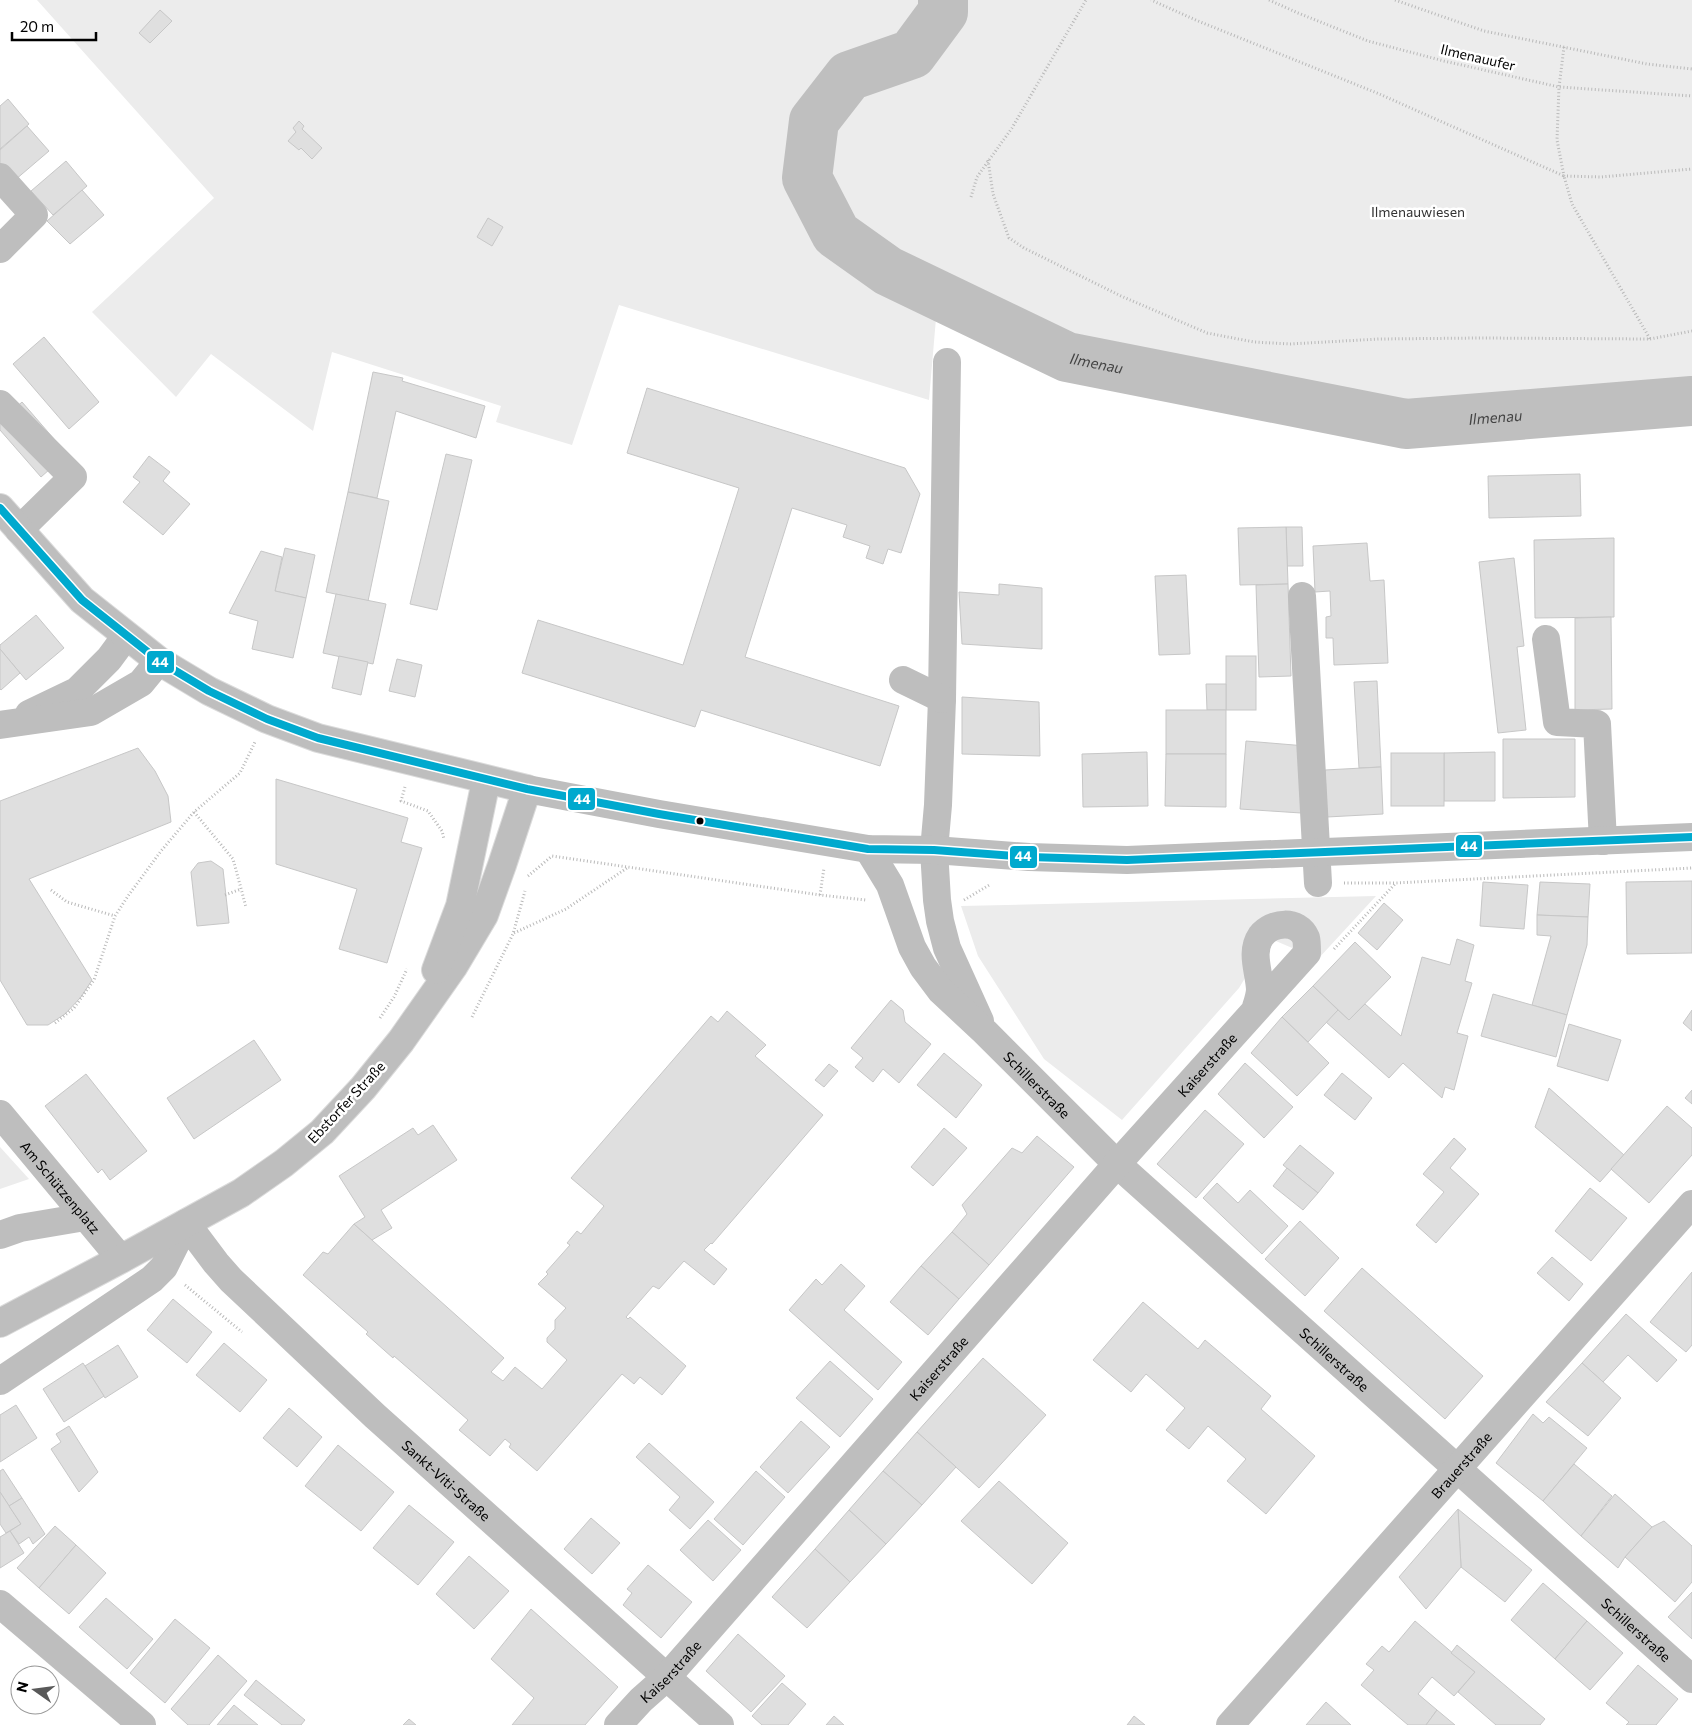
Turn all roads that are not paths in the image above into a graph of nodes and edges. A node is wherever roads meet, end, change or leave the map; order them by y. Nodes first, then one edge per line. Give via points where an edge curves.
1 (0, 177) edge
2 (0, 249) edge
3 (947, 362) dead end
4 (0, 404) edge
5 (0, 508) edge
6 (19, 530) junction
7 (1302, 596) dead end
8 (126, 636) junction
9 (1546, 638) dead end
10 (159, 661) junction
11 (903, 680) dead end
12 (942, 699) junction
13 (6, 724) edge
14 (486, 781) junction
15 (527, 790) junction
16 (1692, 837) edge
17 (1603, 841) junction
18 (868, 849) junction
19 (934, 850) junction
20 (1318, 852) junction
21 (1318, 883) dead end
22 (1256, 1008) junction
23 (985, 1032) junction
24 (401, 1041) junction
25 (0, 1114) edge
26 (1117, 1164) junction
27 (1692, 1204) edge
28 (85, 1216) junction
29 (186, 1223) junction
30 (0, 1235) edge
31 (121, 1259) junction
32 (0, 1324) edge
33 (0, 1381) edge
34 (1458, 1469) junction
35 (0, 1604) edge
36 (667, 1678) junction
37 (1692, 1679) edge
38 (142, 1725) edge
39 (618, 1725) edge
40 (720, 1725) edge
41 (1230, 1725) edge

1 - 2 street via 34,215
3 - 12 street, Schillerstraße
4 - 6 street via 73,477
5 - 6 street
6 - 8 street via 82,600
7 - 20 street
8 - 10 street
8 - 13 street via 109,659 77,691
9 - 17 street via 1557,722 1597,724
10 - 13 street via 141,683 91,712
10 - 14 street via 267,720 318,738
11 - 12 street
12 - 19 street, Schillerstraße
14 - 15 street
14 - 24 street, Ebstorfer Straße via 460,906 440,961
15 - 18 street
15 - 24 street, Ebstorfer Straße via 484,915 453,967
16 - 17 street
17 - 20 street
18 - 19 street
18 - 23 street, Schillerstraße via 890,885 909,940 923,966 941,992
19 - 20 street via 1029,858 1126,860
19 - 23 street, Schillerstraße via 939,914 947,948
20 - 21 street
22 - 22 street, Kaiserstraße via 1307,953 1306,938 1299,928 1286,924 1272,926 1261,936 1255,950 1260,990
22 - 26 street, Kaiserstraße
23 - 26 street, Schillerstraße
24 - 29 street, Ebstorfer Straße via 363,1088 314,1138 241,1193
25 - 28 street, Am Schützenplatz
26 - 34 street, Schillerstraße
26 - 36 street, Kaiserstraße
27 - 34 street, Brauerstraße
28 - 30 street
28 - 31 street, Am Schützenplatz
29 - 31 street, Ebstorfer Straße
29 - 33 street via 164,1267 152,1280
29 - 36 street, Sankt-Viti-Straße via 216,1263 375,1416
31 - 32 street, Ebstorfer Straße
34 - 37 street, Schillerstraße
34 - 41 street, Brauerstraße
35 - 38 street
36 - 39 street, Kaiserstraße
36 - 40 street, Sankt-Viti-Straße

